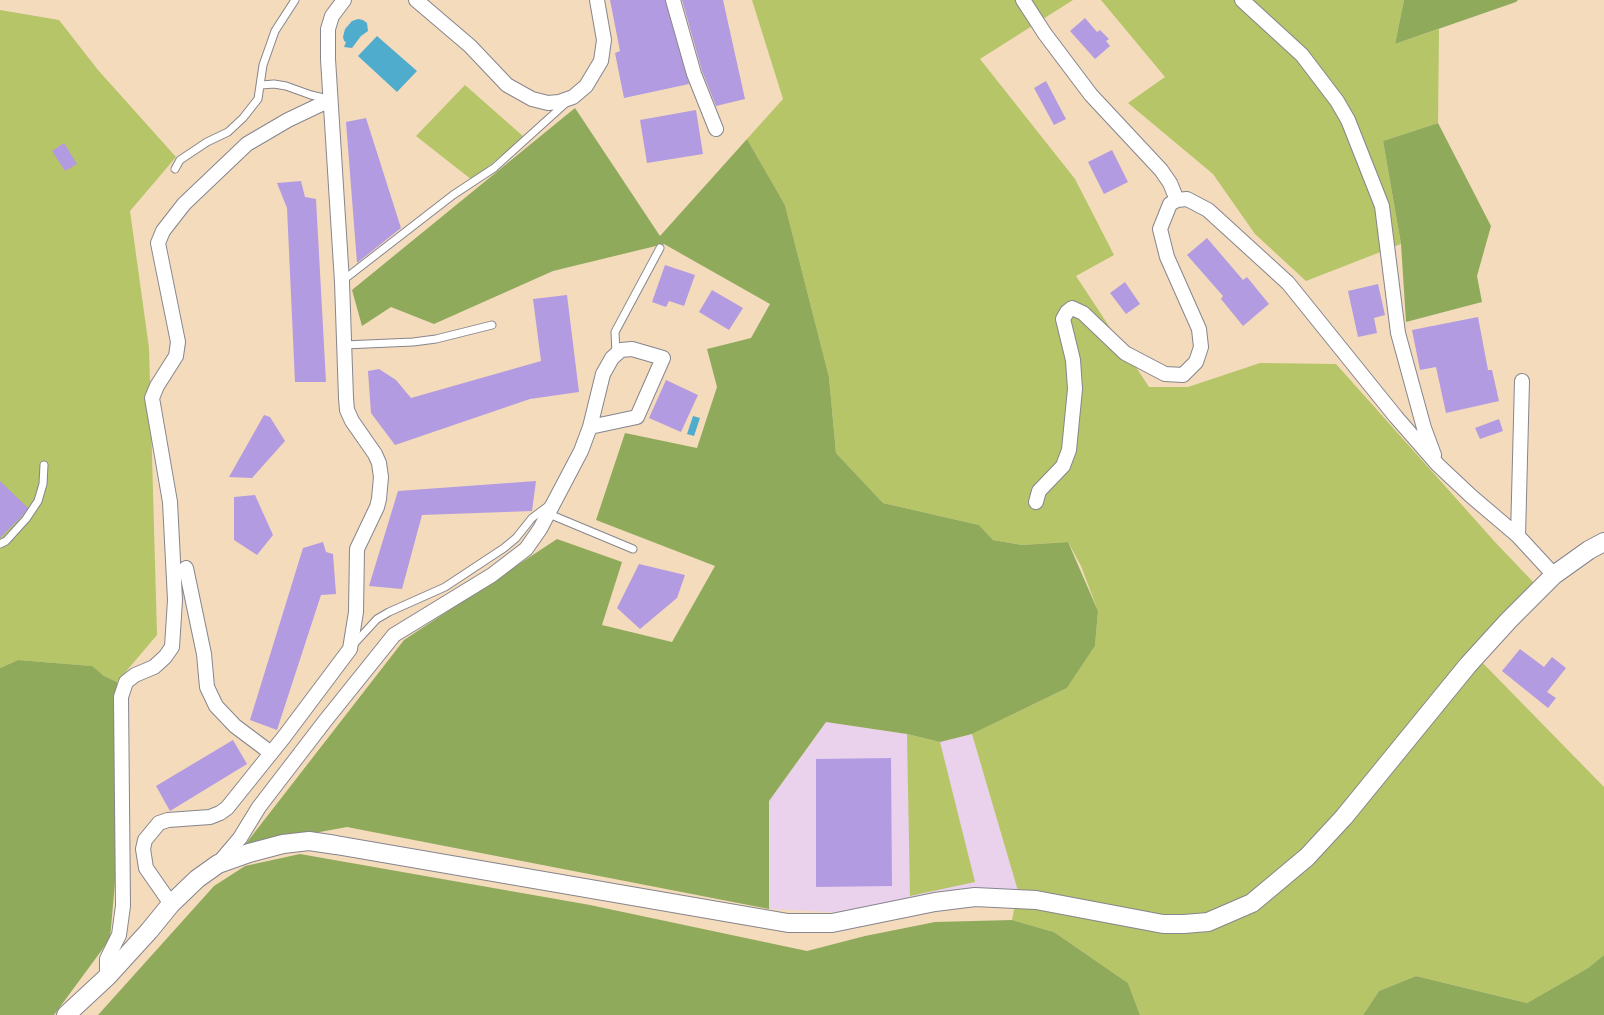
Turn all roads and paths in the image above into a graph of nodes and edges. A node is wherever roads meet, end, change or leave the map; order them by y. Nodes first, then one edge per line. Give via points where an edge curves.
1 (295, 0) edge
2 (344, 0) edge
3 (416, 0) edge
4 (597, 0) edge
5 (673, 0) edge
6 (1023, 0) edge
7 (1242, 0) edge
8 (261, 85) junction
9 (573, 97) junction
10 (330, 100) junction
11 (716, 129) dead end
12 (175, 168) dead end
13 (1177, 200) junction
14 (660, 248) dead end
15 (342, 282) junction
16 (492, 325) dead end
17 (344, 345) junction
18 (616, 354) junction
19 (1522, 381) dead end
20 (590, 427) junction
21 (44, 465) dead end
22 (1438, 465) junction
23 (1036, 502) dead end
24 (551, 508) junction
25 (1518, 536) junction
26 (1604, 542) edge
27 (0, 544) edge
28 (633, 549) dead end
29 (186, 568) dead end
30 (1554, 575) junction
31 (350, 649) junction
32 (270, 754) junction
33 (218, 864) junction
34 (171, 904) junction
35 (107, 977) junction
36 (66, 1015) edge

1 - 8 lane via 275,31 263,65
2 - 10 street via 332,16 328,29
3 - 9 street via 470,46 507,85 532,100 548,103
4 - 9 street via 604,40 601,61 586,86
5 - 11 street via 694,74
6 - 13 street via 1091,95 1161,170
7 - 22 street via 1302,55 1334,96 1348,120 1382,206 1398,333 1424,428
8 - 10 lane via 286,86
8 - 12 lane via 258,99 243,118 228,132 180,160
9 - 15 lane via 494,168 453,196
10 - 15 street
10 - 35 street via 288,120 247,144 184,204 163,230 158,243 178,342 176,356 152,398 170,502 175,600 172,647 154,667 126,682 121,697 123,906 119,935 107,960
13 - 22 street via 1187,199 1208,210 1288,283
13 - 23 street via 1170,204 1160,229 1167,257 1199,329 1200,354 1190,370 1183,375 1165,374 1125,353 1084,313 1072,308 1067,312 1063,319 1073,360 1075,389 1069,450 1063,466 1039,491
14 - 18 lane via 615,332
15 - 17 street
16 - 17 lane via 436,339
17 - 31 street via 347,410 355,428 375,454 381,477 378,507 357,549 356,612
18 - 20 street via 603,374
18 - 20 street via 621,350 632,349 663,358 637,417
19 - 25 street
20 - 24 street via 581,451
21 - 27 lane via 43,484 38,501 26,519
22 - 25 street
24 - 28 lane
24 - 31 lane via 532,518 520,534 504,548 446,587 377,619
24 - 33 street via 526,549 512,561 404,628 386,643
25 - 30 street
26 - 30 street via 1588,550
29 - 32 street via 204,654 207,687 216,706 235,726
30 - 33 street via 1468,665 1344,817 1307,857 1252,903 1208,922 1163,924 1036,900 975,897 935,902 832,923 788,923 336,844 309,842 283,844
31 - 32 street
32 - 34 street via 220,813 196,819 168,820 159,823 145,840 143,849 146,868
33 - 34 street via 197,879
34 - 35 street
35 - 36 street

